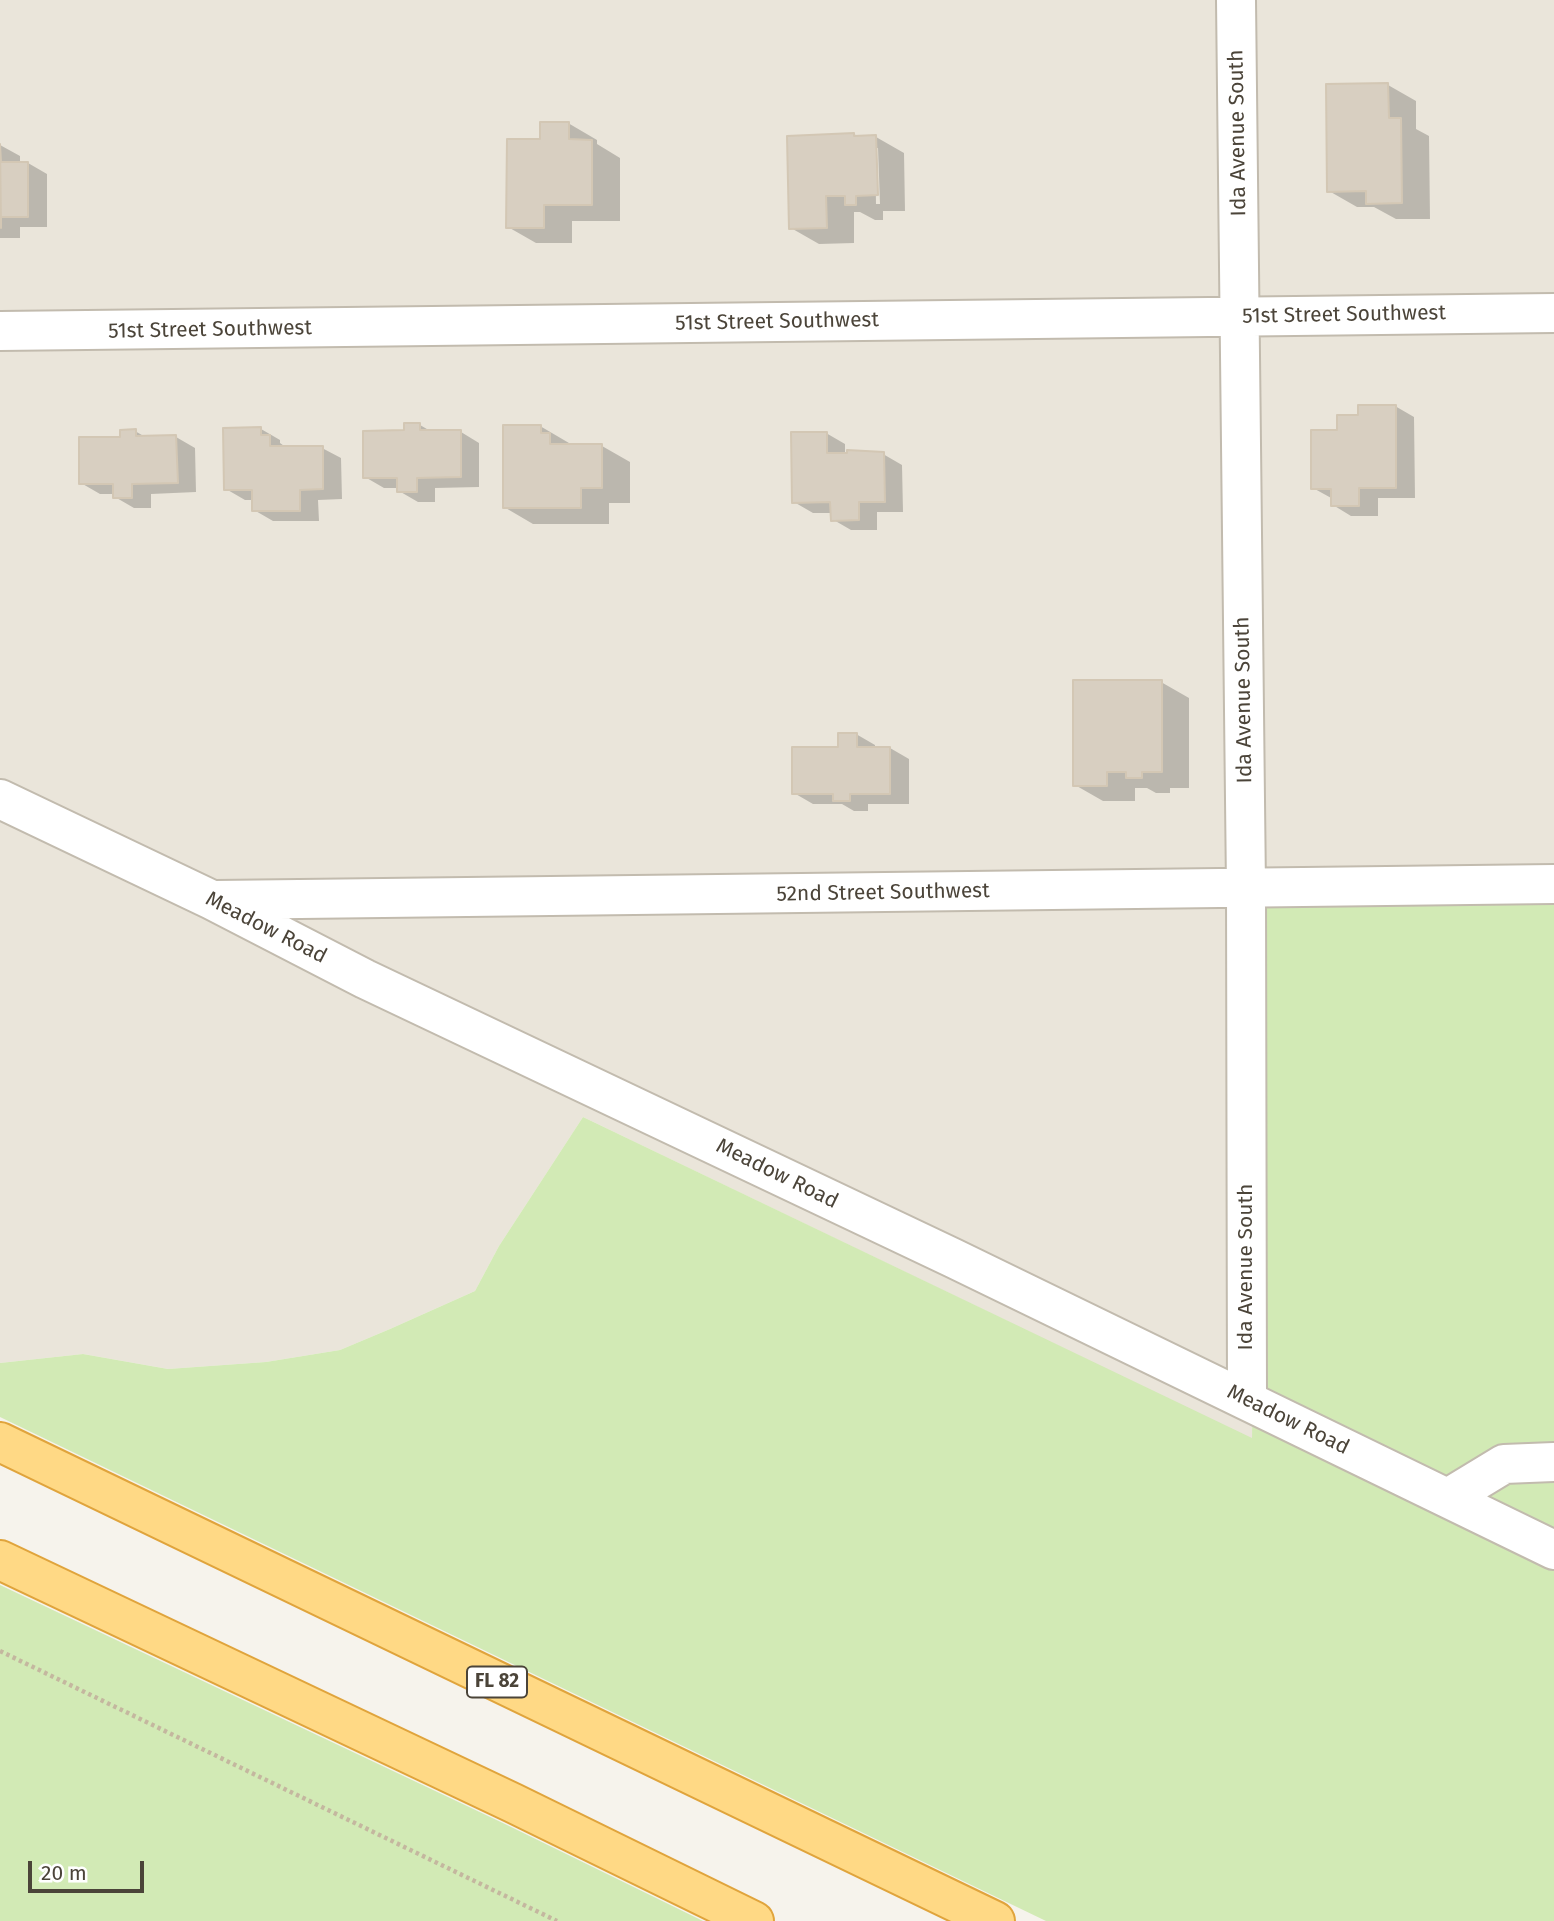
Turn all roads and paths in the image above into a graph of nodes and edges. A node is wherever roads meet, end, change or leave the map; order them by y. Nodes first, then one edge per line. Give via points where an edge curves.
1 (1236, 0) edge
2 (1554, 313) edge
3 (1240, 316) junction
4 (0, 331) edge
5 (0, 799) edge
6 (1554, 884) edge
7 (1246, 888) junction
8 (212, 900) junction
9 (1247, 1399) junction
10 (0, 1442) edge
11 (1554, 1462) edge
12 (1448, 1498) junction
13 (1554, 1550) edge
14 (0, 1560) edge
15 (0, 1651) edge
16 (557, 1921) edge
17 (754, 1921) edge
18 (995, 1921) edge

1 - 3 street, Ida Avenue South
2 - 3 street, 51st Street Southwest
3 - 4 street, 51st Street Southwest
3 - 7 street, Ida Avenue South
5 - 8 street, Meadow Road
6 - 7 street, 52nd Street Southwest
7 - 8 street, 52nd Street Southwest
7 - 9 street, Ida Avenue South
8 - 9 street, Meadow Road via 365,979
9 - 12 street, Meadow Road
10 - 18 highway, FL 82
11 - 12 street via 1504,1464
12 - 13 street, Meadow Road
14 - 17 highway
15 - 16 path

